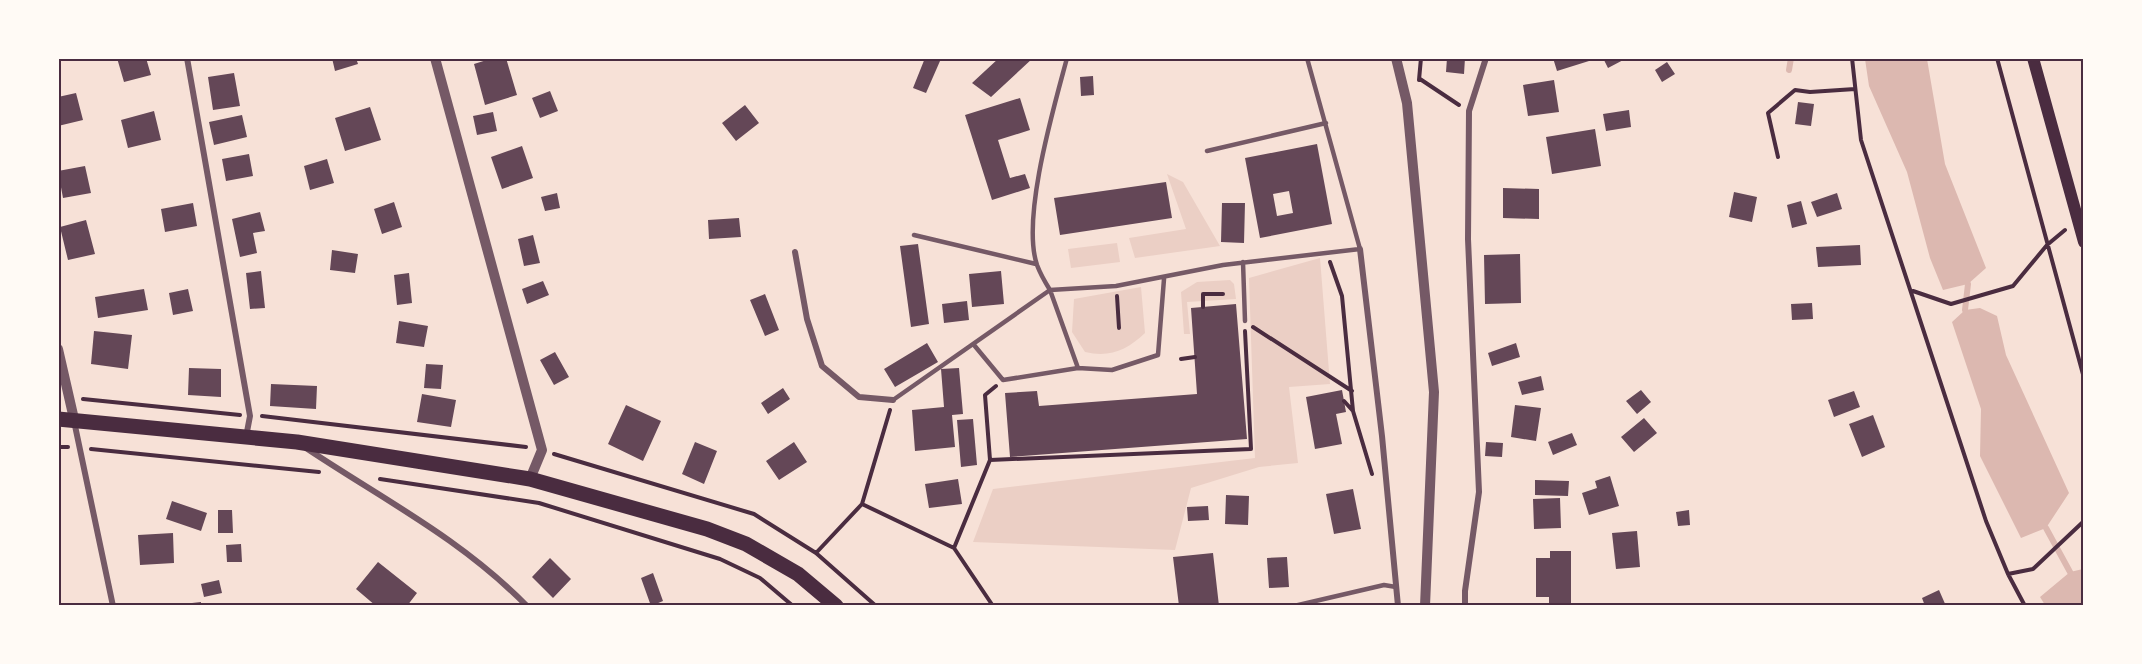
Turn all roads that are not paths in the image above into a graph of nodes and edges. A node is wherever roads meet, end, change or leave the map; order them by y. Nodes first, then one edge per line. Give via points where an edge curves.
1 (187, 58) edge
2 (435, 58) edge
3 (1067, 58) edge
4 (1084, 58) edge
5 (1089, 58) edge
6 (1307, 58) edge
7 (1396, 58) edge
8 (1486, 58) edge
9 (2033, 58) edge
10 (1326, 123) junction
11 (1207, 151) dead end
12 (914, 235) dead end
13 (2084, 242) edge
14 (1360, 249) junction
15 (795, 252) dead end
16 (1243, 262) junction
17 (1036, 264) junction
18 (1164, 279) junction
19 (1050, 290) junction
20 (1245, 321) road end
21 (974, 345) junction
22 (58, 349) edge
23 (1078, 368) junction
24 (893, 400) joint
25 (66, 419) edge
26 (246, 438) junction
27 (297, 442) junction
28 (530, 479) junction
29 (1396, 587) junction
30 (1312, 604) edge
31 (113, 606) edge
32 (527, 606) edge
33 (836, 606) edge
34 (1294, 606) edge
35 (1398, 606) edge
36 (1425, 606) edge
37 (1465, 606) edge

1 - 26 street via 250,416
2 - 28 street via 542,450
3 - 17 lane via 1035,200
4 - 5 lane
6 - 10 lane
7 - 36 street via 1407,103 1434,392
8 - 37 street via 1469,111 1468,239 1479,492
9 - 13 main road
10 - 11 lane
10 - 14 lane
12 - 17 lane
14 - 16 lane
14 - 29 street
15 - 24 street via 807,319 822,366 859,397
16 - 18 lane
16 - 20 lane
17 - 19 lane
18 - 19 lane
18 - 23 lane via 1158,355 1112,369
19 - 21 lane
19 - 23 lane
21 - 23 lane via 1003,380
21 - 24 lane
22 - 25 street
25 - 26 main road
25 - 31 street via 78,448
26 - 27 main road
27 - 28 main road
27 - 32 street via 449,537 500,578
28 - 33 main road via 707,529 746,544 798,574
29 - 30 lane via 1384,585
29 - 35 street
30 - 34 lane

